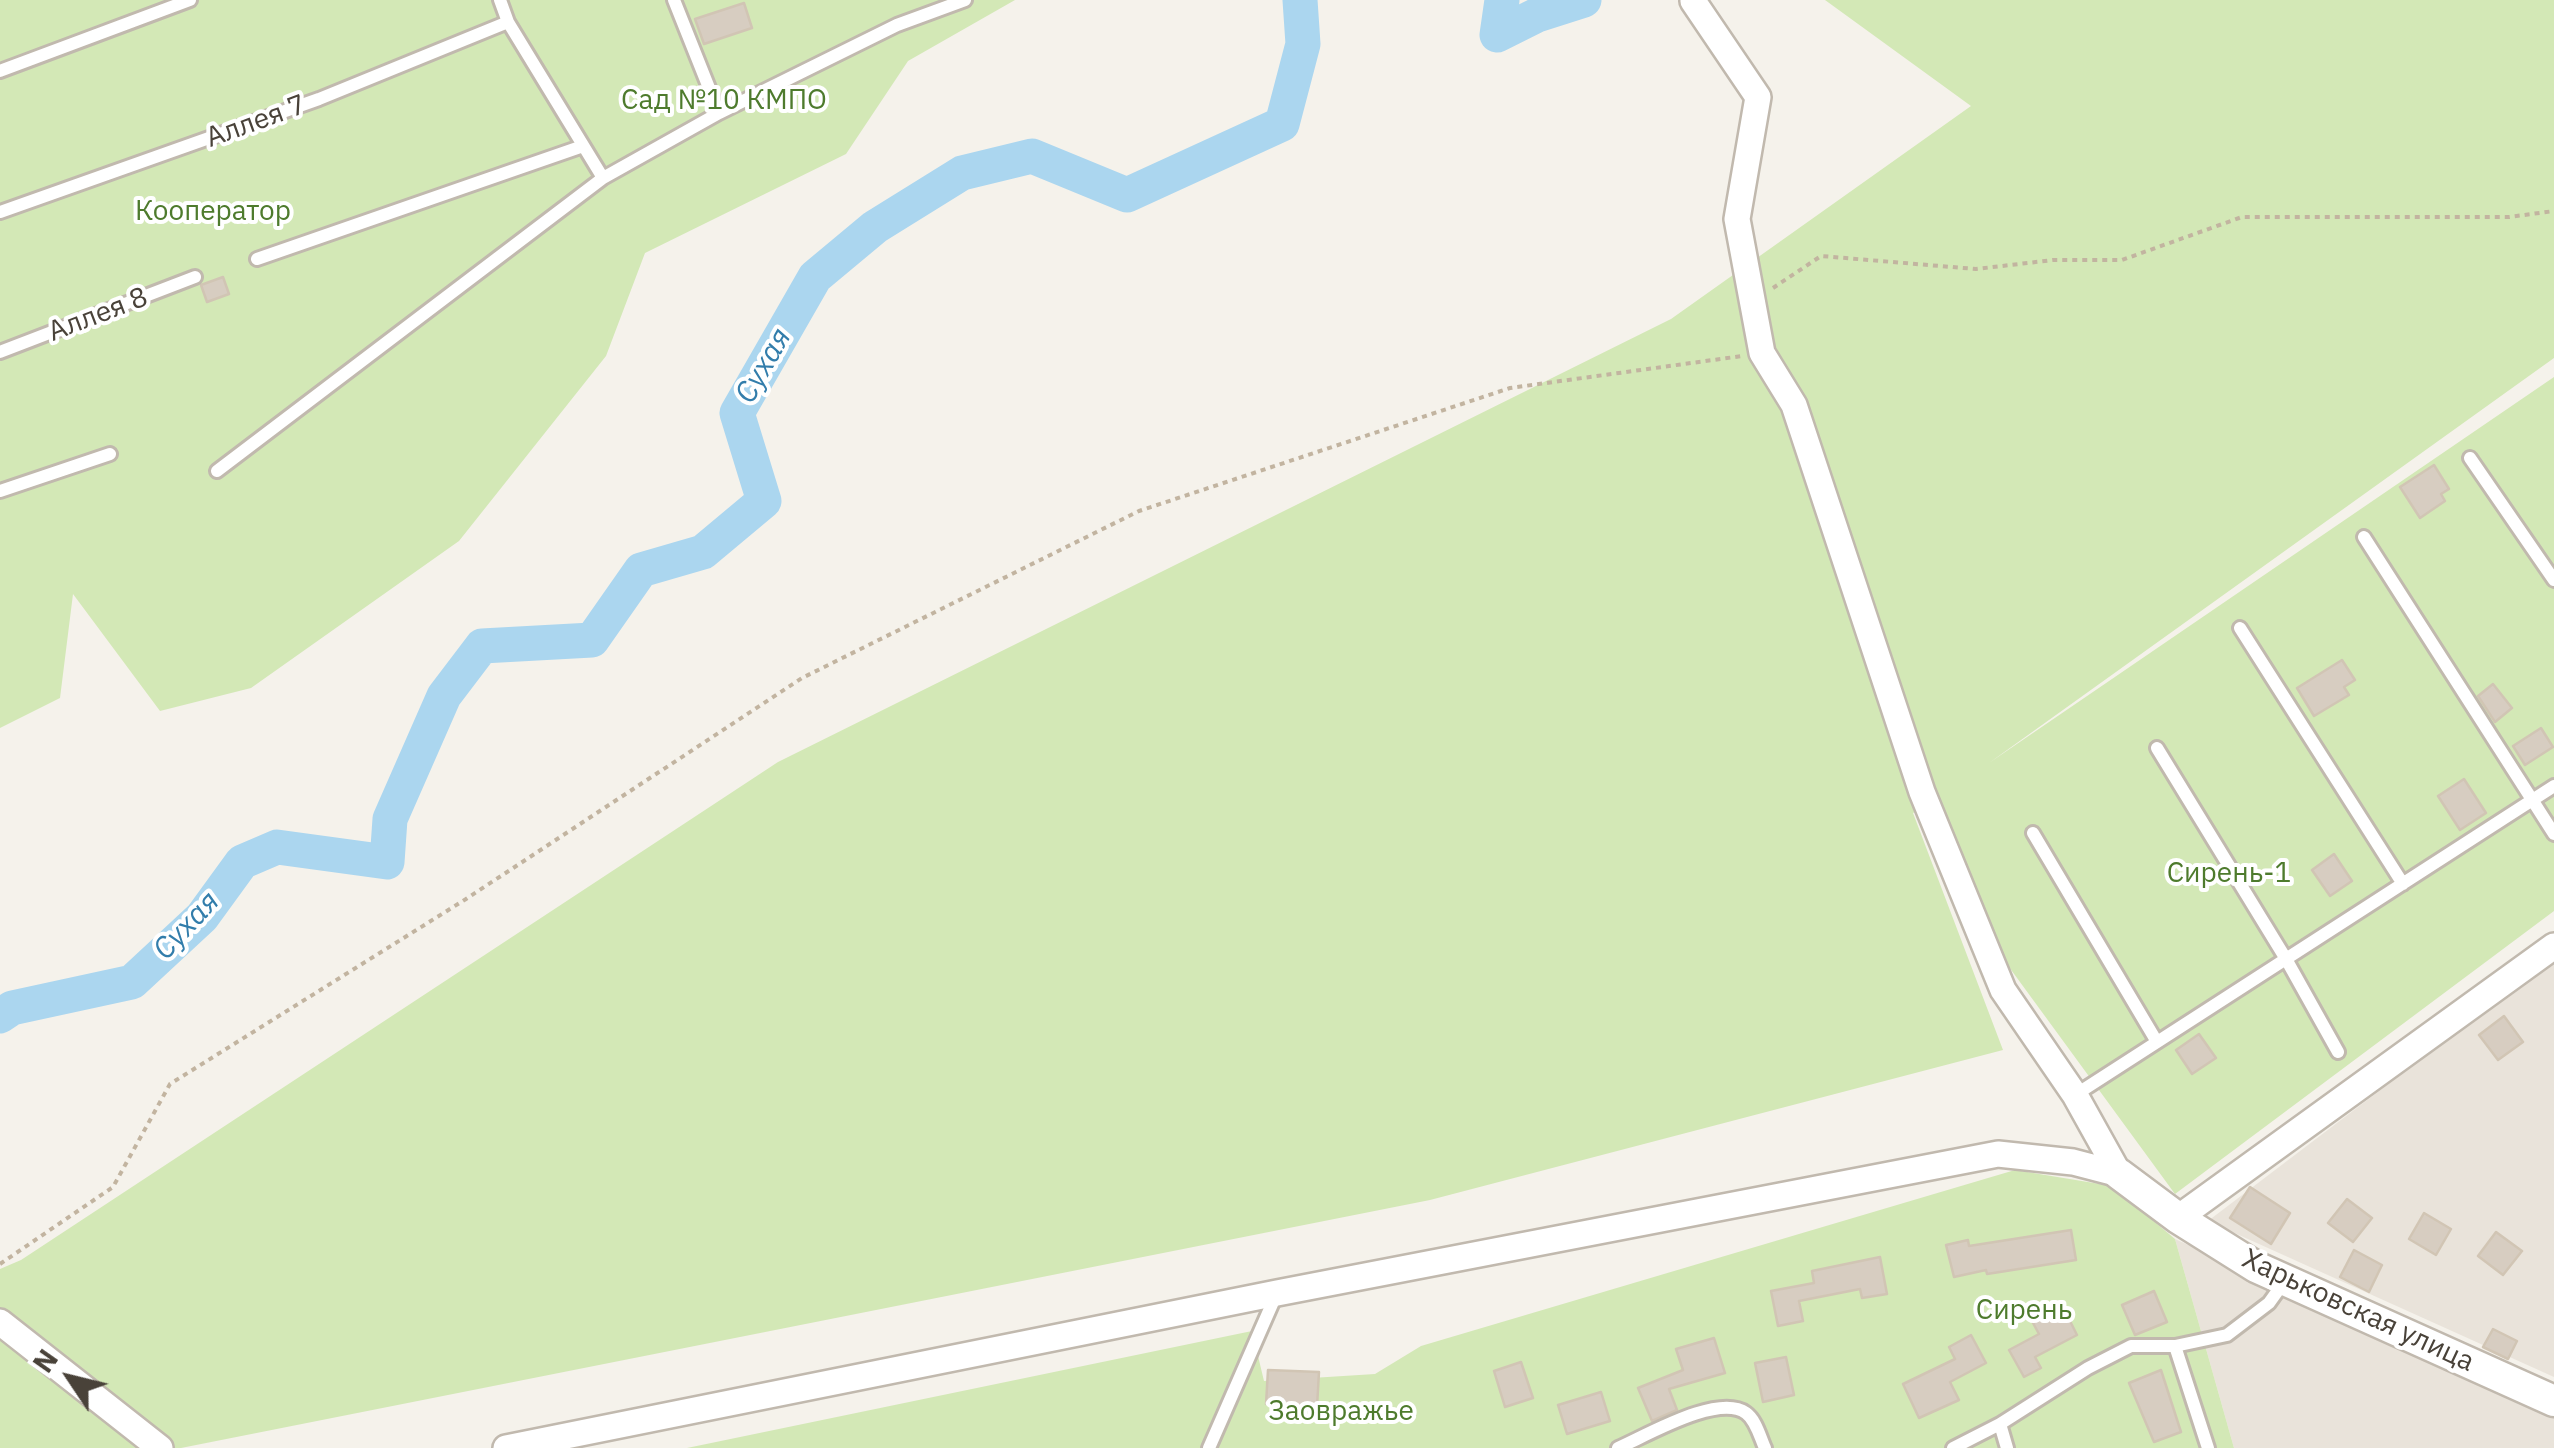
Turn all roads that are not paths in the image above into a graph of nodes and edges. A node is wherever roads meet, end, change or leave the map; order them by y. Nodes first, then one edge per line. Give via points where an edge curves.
1 (190, 0) edge
2 (500, 0) edge
3 (674, 0) edge
4 (964, 0) edge
5 (1693, 1) edge
6 (508, 22) junction
7 (0, 71) edge
8 (719, 113) junction
9 (584, 146) junction
10 (603, 178) junction
11 (0, 212) edge
12 (256, 259) dead end
13 (195, 277) dead end
14 (0, 352) edge
15 (110, 454) dead end
16 (2470, 458) dead end
17 (217, 471) dead end
18 (0, 491) edge
19 (2364, 537) dead end
20 (2554, 580) edge
21 (2240, 628) dead end
22 (2157, 748) dead end
23 (2554, 786) edge
24 (2532, 800) junction
25 (2033, 833) dead end
26 (2554, 834) edge
27 (2403, 884) junction
28 (2554, 946) edge
29 (2286, 959) junction
30 (2157, 1042) junction
31 (2338, 1052) dead end
32 (2075, 1096) junction
33 (2119, 1174) junction
34 (2178, 1218) junction
35 (2285, 1280) junction
36 (1276, 1293) junction
37 (0, 1322) edge
38 (2175, 1346) junction
39 (2554, 1401) edge
40 (2000, 1424) junction
41 (160, 1448) edge
42 (506, 1448) edge
43 (1209, 1448) edge
44 (1618, 1448) edge
45 (1765, 1448) edge
46 (1953, 1448) edge
47 (2007, 1448) edge
48 (2208, 1448) edge

1 - 7 lane
2 - 6 lane
3 - 8 lane
4 - 8 lane
5 - 32 street via 1758,98 1736,219 1762,353 1794,405 1922,792 2004,990
6 - 9 lane
6 - 11 lane, Аллея 7 via 319,99
8 - 10 lane
9 - 10 lane
9 - 12 lane
10 - 17 lane
13 - 14 lane, Аллея 8
15 - 18 lane
16 - 20 lane
19 - 24 lane
21 - 27 lane
22 - 29 lane
23 - 24 lane
24 - 26 lane
24 - 27 lane
25 - 30 lane
27 - 29 lane
28 - 34 street
29 - 30 lane
29 - 31 lane
30 - 32 lane
32 - 33 street
33 - 34 street, Харьковская улица
33 - 36 street via 1998,1154
34 - 35 street, Харьковская улица
35 - 38 lane via 2269,1303 2227,1334
35 - 39 street, Харьковская улица
36 - 42 street
36 - 43 lane
37 - 41 street
38 - 40 lane via 2131,1346
38 - 48 lane
40 - 46 lane
40 - 47 lane
44 - 45 lane via 1692,1414 1733,1406 1750,1415

